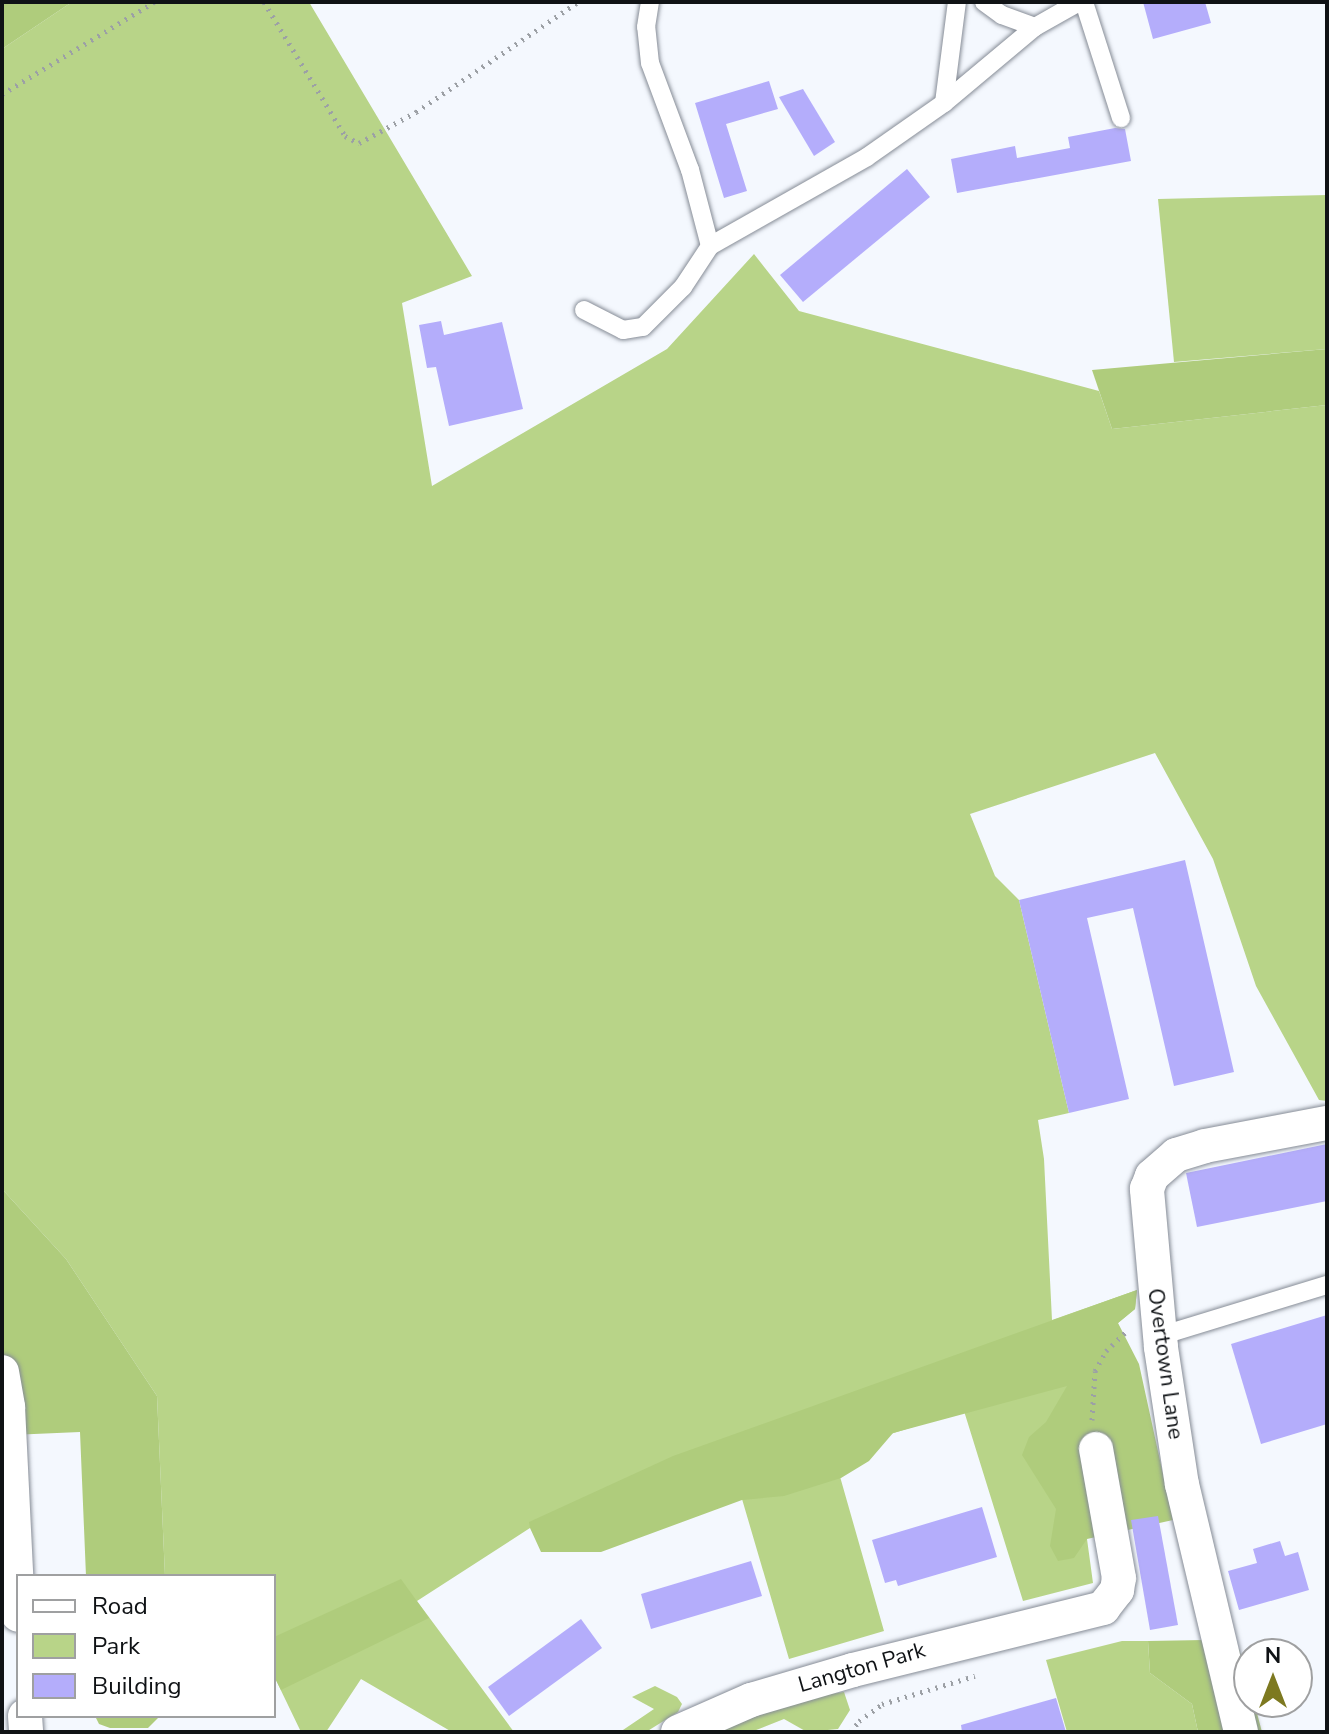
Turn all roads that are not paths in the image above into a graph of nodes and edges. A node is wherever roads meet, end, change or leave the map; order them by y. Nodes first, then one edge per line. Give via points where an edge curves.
1 (650, 2) edge
2 (957, 2) edge
3 (984, 2) edge
4 (1081, 2) edge
5 (1035, 27) junction
6 (944, 103) junction
7 (1121, 118) dead end
8 (710, 246) junction
9 (584, 310) dead end
10 (1327, 1123) edge
11 (1327, 1285) edge
12 (1159, 1326) junction
13 (2, 1372) edge
14 (1096, 1449) road end
15 (16, 1584) edge
16 (678, 1732) edge
17 (1241, 1732) edge

1 - 8 lane via 650,63 690,170
2 - 6 lane
3 - 5 lane
4 - 5 lane
4 - 7 lane
5 - 6 lane
6 - 8 lane via 867,157
8 - 9 lane via 683,287 643,327 623,330
10 - 12 street, Overtown Lane via 1205,1146 1176,1155 1152,1176 1148,1209
11 - 12 lane
12 - 17 street, Overtown Lane via 1189,1521
13 - 15 street
14 - 16 street, Langton Park via 1119,1578 1103,1608 838,1674 751,1700

